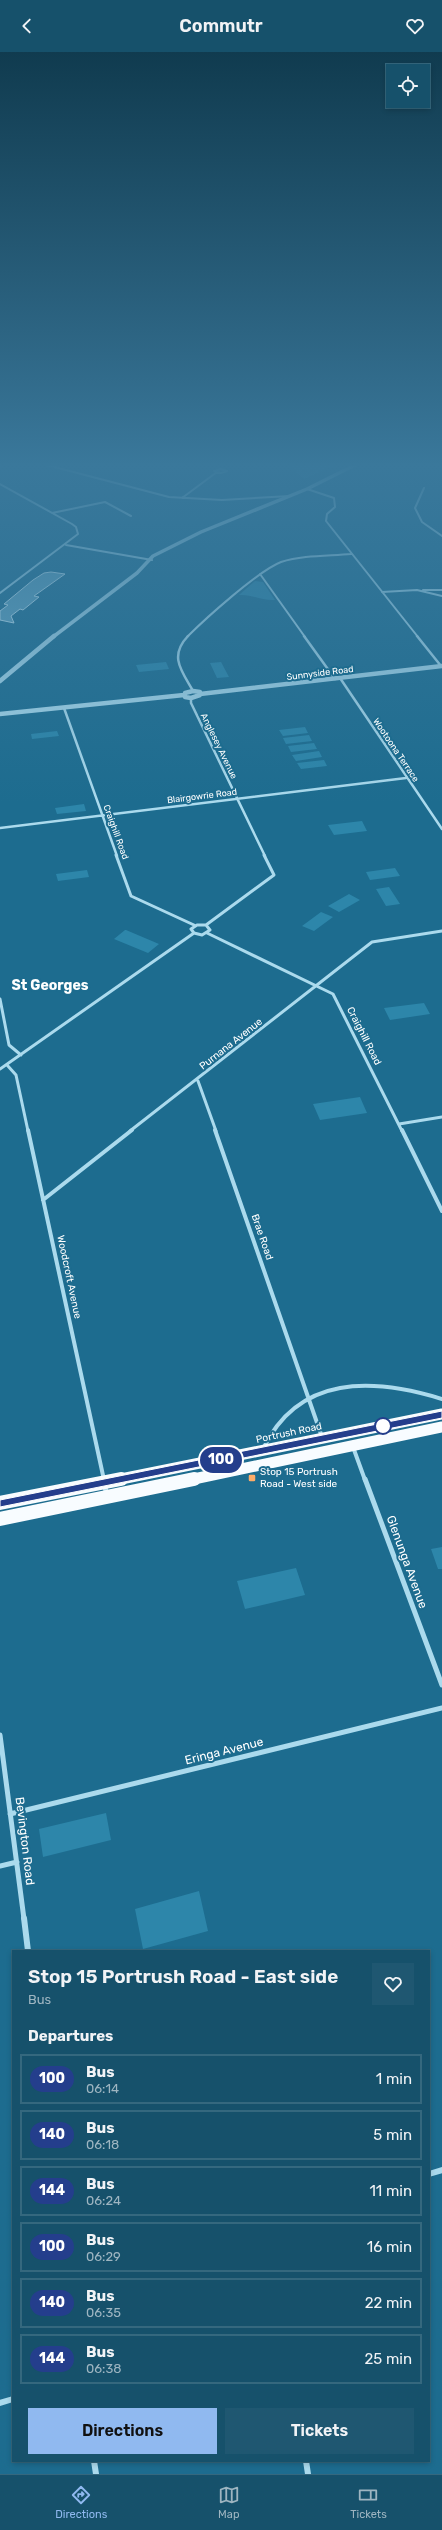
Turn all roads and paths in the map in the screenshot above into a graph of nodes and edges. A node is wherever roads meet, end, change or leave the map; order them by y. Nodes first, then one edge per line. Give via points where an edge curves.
1 (22, 577) edge
2 (131, 577) edge
3 (256, 577) edge
4 (262, 577) edge
5 (370, 577) edge
6 (417, 590) junction
7 (442, 590) edge
8 (382, 592) junction
9 (0, 593) edge
10 (442, 596) edge
11 (442, 666) edge
12 (338, 678) junction
13 (0, 681) edge
14 (193, 691) junction
15 (200, 694) junction
16 (184, 695) junction
17 (191, 698) junction
18 (64, 708) junction
19 (0, 714) edge
20 (406, 778) junction
21 (237, 799) junction
22 (102, 816) junction
23 (0, 828) edge
24 (442, 829) edge
25 (206, 925) junction
26 (194, 926) junction
27 (442, 931) edge
28 (194, 933) junction
29 (207, 933) junction
30 (318, 985) junction
31 (0, 999) edge
32 (21, 1055) junction
33 (7, 1065) junction
34 (0, 1069) edge
35 (198, 1081) junction
36 (442, 1117) edge
37 (399, 1124) junction
38 (43, 1200) junction
39 (442, 1211) edge
40 (308, 1399) junction
41 (442, 1399) edge
42 (442, 1414) edge
43 (442, 1427) edge
44 (323, 1439) junction
45 (353, 1446) junction
46 (262, 1452) junction
47 (104, 1484) junction
48 (107, 1497) junction
49 (0, 1504) edge
50 (0, 1519) edge
51 (442, 1685) edge
52 (442, 1708) edge
53 (0, 1735) edge
54 (10, 1814) junction
55 (17, 1862) junction
56 (0, 1866) edge
57 (28, 1950) edge
58 (442, 2170) edge
59 (430, 2174) edge
60 (12, 2399) edge
61 (0, 2403) edge
62 (94, 2462) edge
63 (306, 2462) edge
64 (96, 2474) edge
65 (308, 2474) edge

1 - 9 street
2 - 13 street
3 - 14 street via 188,634 178,647 178,661
4 - 12 street, Wootoona Terrace
5 - 8 street
6 - 7 street
6 - 8 street
6 - 10 street
8 - 11 street
11 - 12 street, Sunnyside Road
12 - 15 street, Sunnyside Road
12 - 20 street, Wootoona Terrace
14 - 15 street
14 - 16 street
15 - 17 street
16 - 17 street
16 - 18 street
17 - 21 street, Anglesey Avenue via 191,703
18 - 19 street
18 - 22 street, Craighill Road
20 - 21 street, Blairgowrie Road
20 - 24 street, Wootoona Terrace
21 - 22 street, Blairgowrie Road
21 - 25 street, Anglesey Avenue via 274,875
22 - 23 street, Blairgowrie Road
22 - 26 street, Craighill Road via 131,896
25 - 26 street
25 - 29 street via 210,929
26 - 28 street via 191,929
27 - 30 street, Purnana Avenue via 372,942
28 - 29 street
28 - 32 street
29 - 30 street, Craighill Road
30 - 35 street, Purnana Avenue
30 - 37 street, Craighill Road via 333,994
31 - 32 street via 9,1045
32 - 33 street
33 - 34 street
33 - 38 street, Woodcroft Avenue via 16,1075
35 - 38 street, Purnana Avenue
35 - 40 street, Brae Road
36 - 37 street
37 - 39 street, Craighill Road
38 - 47 street, Woodcroft Avenue
40 - 41 street via 325,1390 352,1387 408,1391
40 - 44 street, Brae Road
40 - 46 street via 292,1411 268,1436
42 - 44 highway, Portrush Road
43 - 45 highway
44 - 46 highway, Portrush Road
45 - 48 highway
45 - 51 street, Glenunga Avenue
46 - 47 highway, Portrush Road
47 - 48 street, Woodcroft Avenue
47 - 49 highway, Portrush Road
48 - 50 highway
52 - 54 street, Eringa Avenue
53 - 54 street, Bevington Road
54 - 55 street, Bevington Road
55 - 56 street
55 - 57 street, Bevington Road
58 - 59 street
60 - 61 street
62 - 64 street
63 - 65 street

